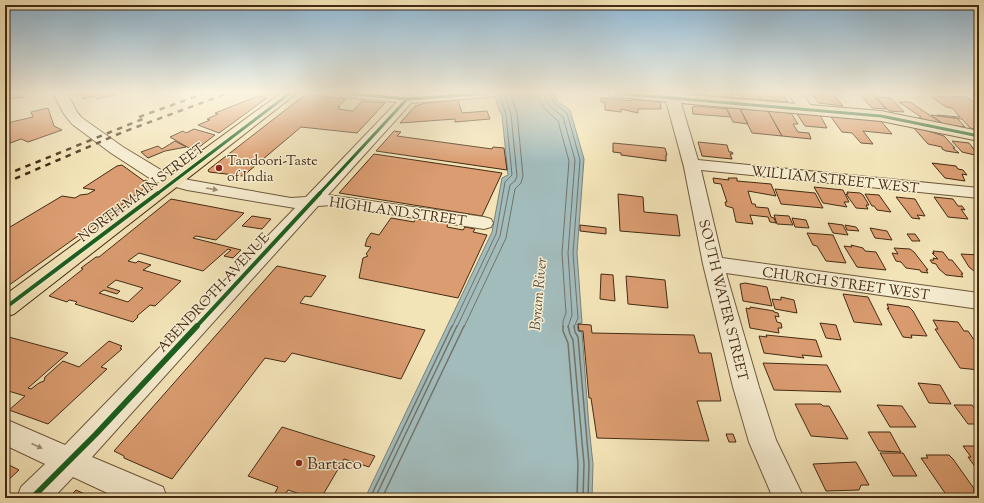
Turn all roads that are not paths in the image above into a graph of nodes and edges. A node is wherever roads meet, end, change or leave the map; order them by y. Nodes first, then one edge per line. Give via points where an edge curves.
1 (73, 116) edge
2 (259, 116) edge
3 (391, 116) edge
4 (678, 116) edge
5 (882, 116) edge
6 (979, 136) edge
7 (691, 164) junction
8 (173, 181) junction
9 (979, 194) edge
10 (312, 202) junction
11 (484, 223) dead end
12 (713, 264) junction
13 (979, 301) edge
14 (5, 308) edge
15 (5, 431) edge
16 (68, 462) junction
17 (32, 498) edge
18 (152, 498) edge
19 (789, 498) edge

1 - 8 street, HIGHLAND STREET via 117,150 160,177
2 - 8 main road, NORTH MAIN STREET
3 - 10 street, ABENDROTH AVENUE
4 - 7 street, SOUTH WATER STREET
5 - 6 main road
7 - 9 street, WILLIAM STREET WEST
7 - 12 street, SOUTH WATER STREET
8 -> 10 street, HIGHLAND STREET via 291,203
8 - 14 main road, NORTH MAIN STREET
10 - 11 street, HIGHLAND STREET via 332,200
10 - 16 street, ABENDROTH AVENUE
12 - 13 street, CHURCH STREET WEST
12 - 19 street, SOUTH WATER STREET via 763,442
15 -> 16 street
16 - 17 street, ABENDROTH AVENUE
16 - 18 street

